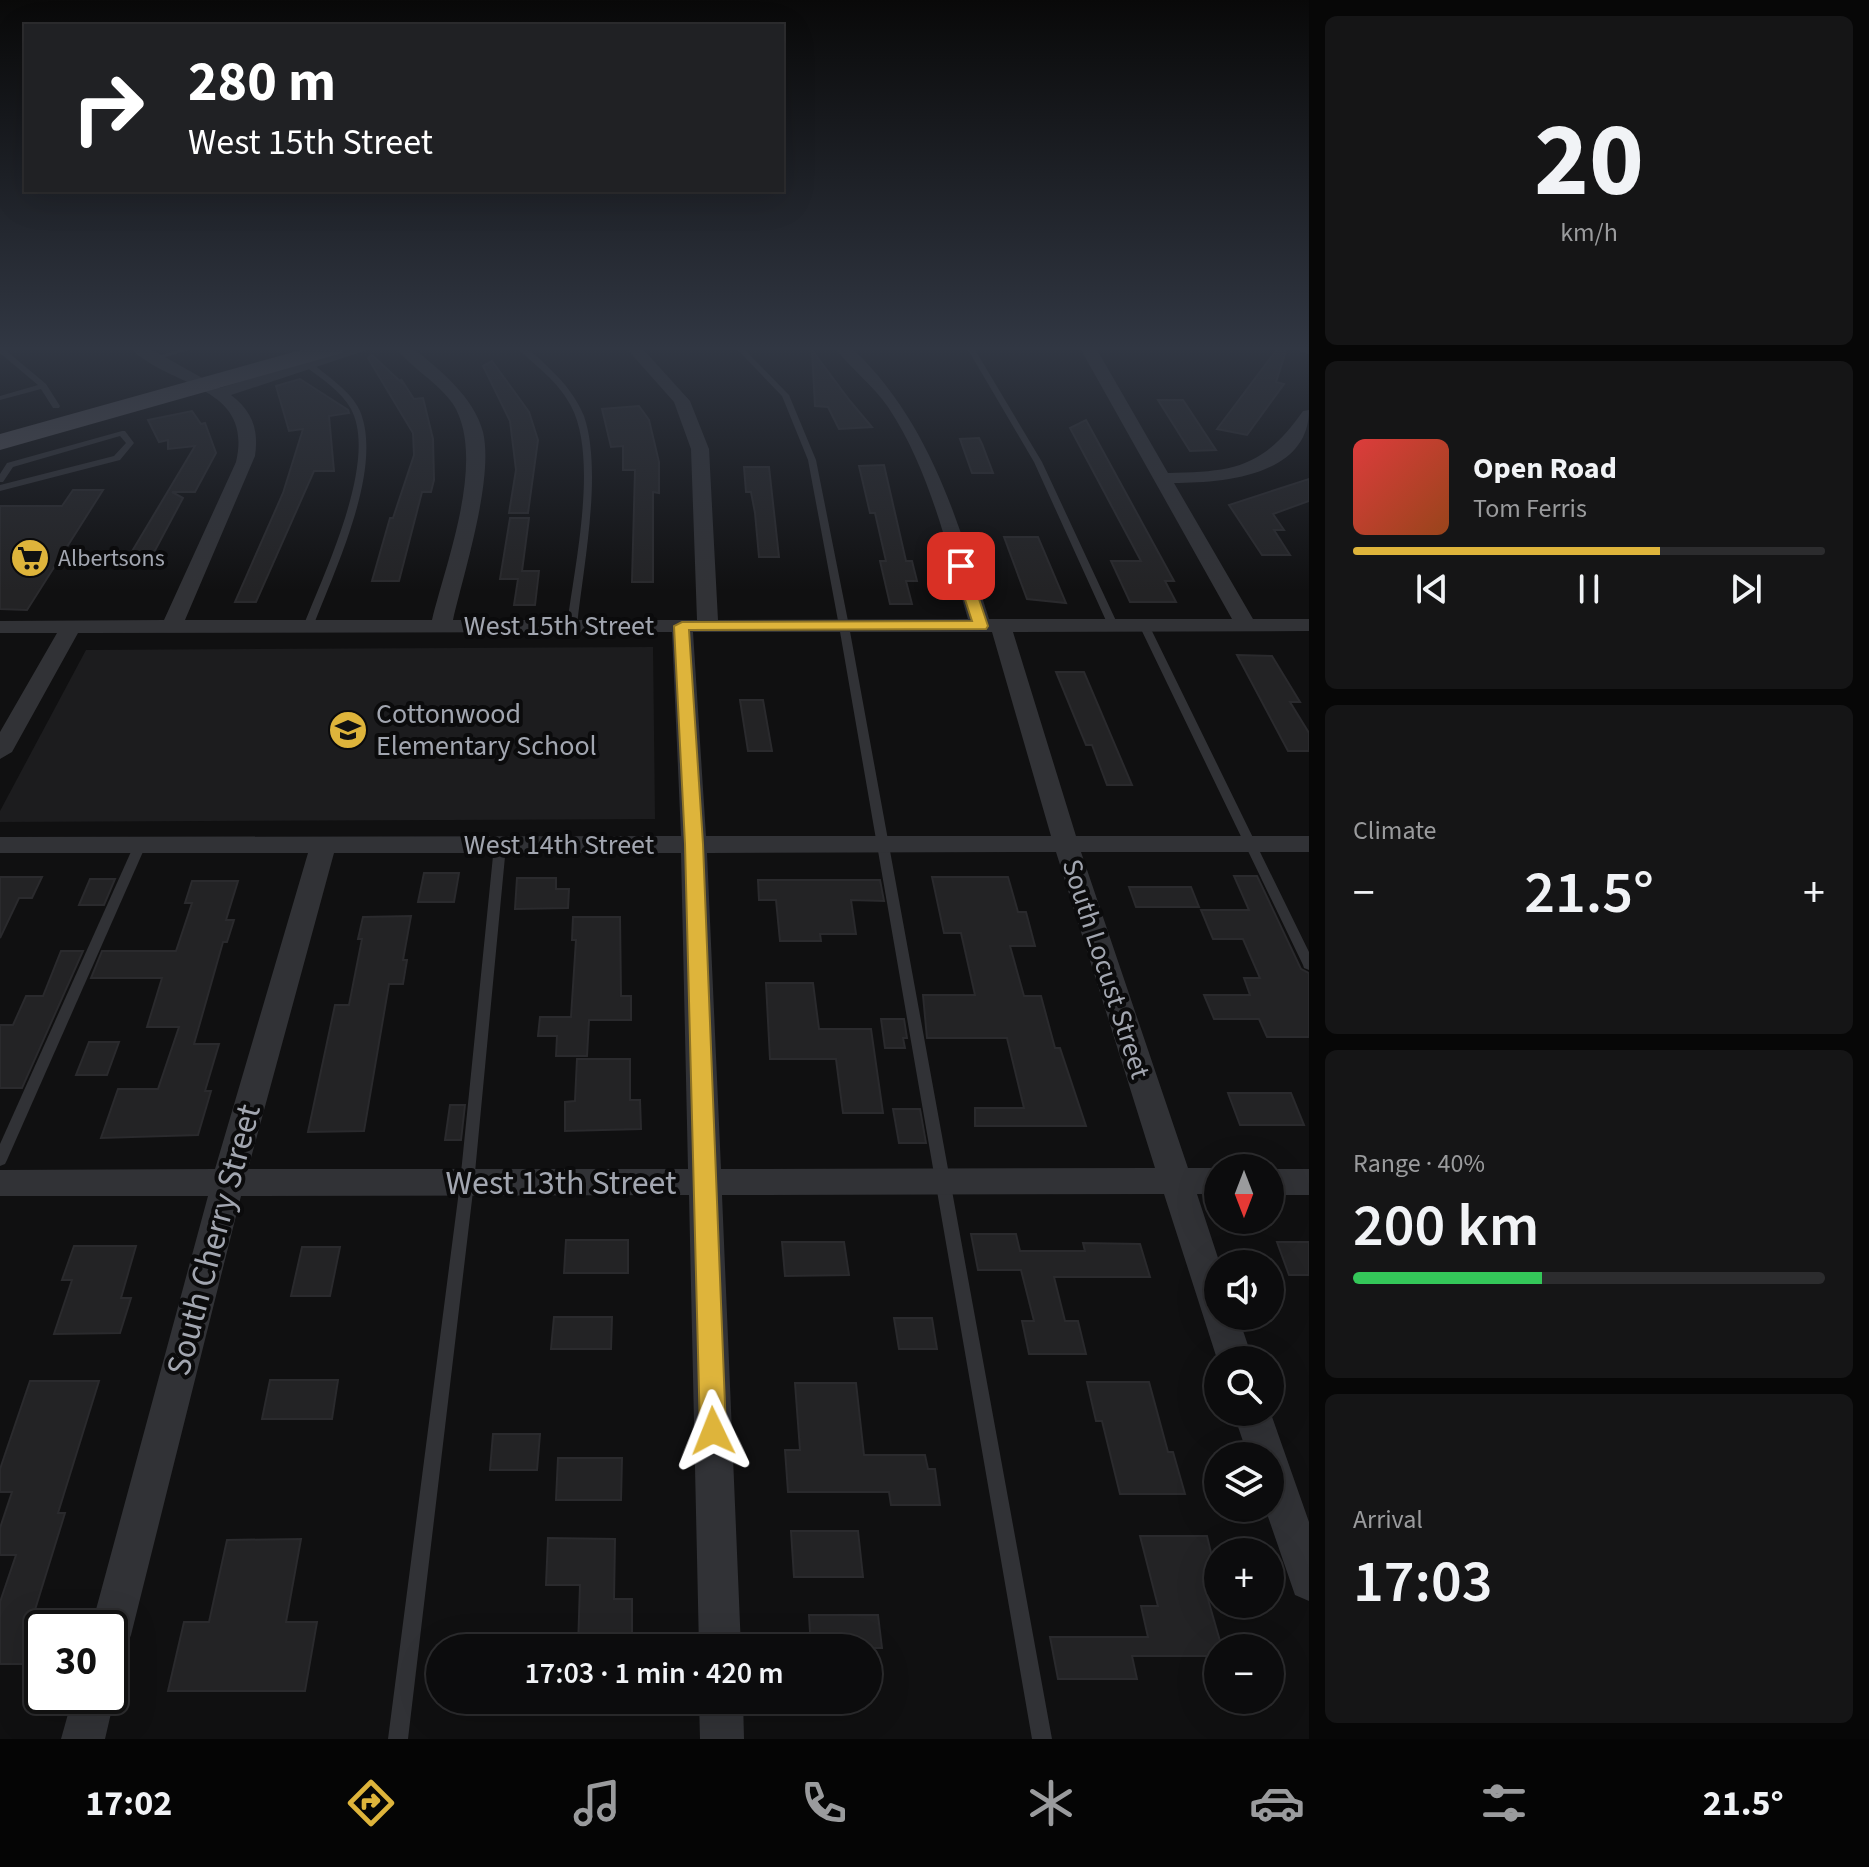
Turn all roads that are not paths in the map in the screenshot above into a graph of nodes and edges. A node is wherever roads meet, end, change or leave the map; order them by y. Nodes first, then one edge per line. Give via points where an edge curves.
1 (46, 429) edge
2 (118, 429) edge
3 (246, 429) edge
4 (361, 429) edge
5 (472, 429) edge
6 (584, 429) edge
7 (693, 429) edge
8 (800, 429) edge
9 (911, 429) edge
10 (1018, 429) edge
11 (1135, 429) edge
12 (1299, 429) edge
13 (122, 433) junction
14 (0, 442) edge
15 (1164, 478) junction
16 (0, 480) edge
17 (0, 488) edge
18 (1113, 625) junction
19 (1144, 625) junction
20 (1246, 625) junction
21 (1303, 625) edge
22 (441, 626) junction
23 (572, 626) junction
24 (695, 626) junction
25 (844, 626) junction
26 (991, 626) junction
27 (0, 627) edge
28 (71, 627) junction
29 (172, 627) junction
30 (308, 627) junction
31 (1309, 645) edge
32 (0, 752) edge
33 (694, 844) junction
34 (1309, 844) edge
35 (0, 845) edge
36 (140, 845) junction
37 (323, 845) junction
38 (1066, 845) junction
39 (1253, 845) junction
40 (500, 846) junction
41 (883, 846) junction
42 (1309, 965) edge
43 (0, 1160) edge
44 (1175, 1181) junction
45 (1204, 1181) edge
46 (228, 1182) junction
47 (705, 1182) junction
48 (1284, 1182) edge
49 (1309, 1182) edge
50 (0, 1183) edge
51 (467, 1183) junction
52 (944, 1183) junction
53 (1204, 1268) edge
54 (1284, 1507) edge
55 (1309, 1581) edge
56 (117, 1610) edge
57 (720, 1634) edge
58 (89, 1714) edge
59 (721, 1714) edge
60 (83, 1739) edge
61 (398, 1739) edge
62 (722, 1739) edge
63 (1042, 1739) edge

1 - 14 main road
2 - 13 lane
3 - 29 street via 250,441 245,462
4 - 30 lane via 362,475
5 - 22 street via 475,467
6 - 23 lane via 586,473
7 - 24 street via 700,449
8 - 25 lane via 812,460
9 - 26 street, South Locust Street
10 - 18 lane
11 - 15 street
12 - 15 street via 1267,464 1218,476
13 - 16 lane via 10,465
13 - 17 lane via 130,443 117,458
15 - 20 street
18 - 19 street, West 15th Street
18 - 26 street, West 15th Street
19 - 20 street, West 15th Street
19 - 39 lane
20 - 21 street, West 15th Street
21 - 31 street
22 - 23 street, West 15th Street
22 - 30 street, West 15th Street
23 - 24 street, West 15th Street
24 - 25 street, West 15th Street
24 - 33 street
25 - 26 street, West 15th Street
25 - 41 lane
26 - 38 street, South Locust Street
27 - 28 street, West 15th Street
28 - 29 street, West 15th Street
28 - 32 street
29 - 30 street, West 15th Street
33 - 40 street, West 14th Street
33 - 41 street, West 14th Street
33 - 47 street
34 - 39 street, West 14th Street
35 - 36 street, West 14th Street
36 - 37 street, West 14th Street
36 - 43 lane
37 - 40 street, West 14th Street
37 - 46 street, South Cherry Street
38 - 39 street, West 14th Street
38 - 41 street, West 14th Street
38 - 44 street, South Locust Street
39 - 42 lane
40 - 51 lane
41 - 52 lane
44 - 45 street, West 13th Street
44 - 52 street, West 13th Street
44 - 53 street, South Locust Street
46 - 50 street, West 13th Street
46 - 51 street, West 13th Street
46 - 56 street, South Cherry Street
47 - 51 street, West 13th Street
47 - 52 street, West 13th Street
47 - 57 street
48 - 49 street
51 - 61 lane
52 - 63 lane
54 - 55 street
58 - 60 street
59 - 62 street

